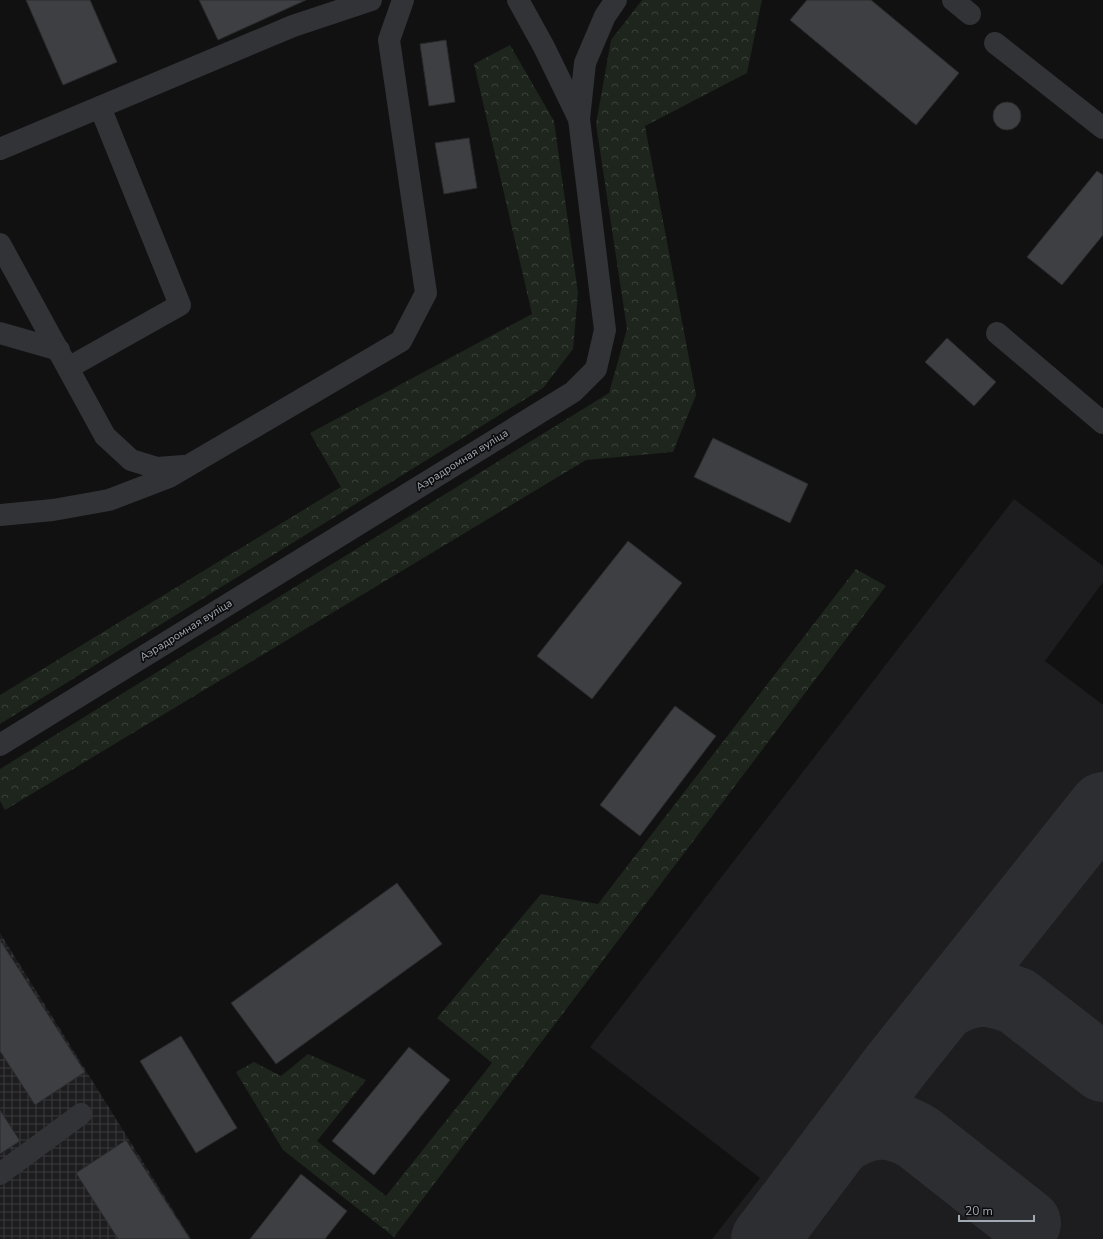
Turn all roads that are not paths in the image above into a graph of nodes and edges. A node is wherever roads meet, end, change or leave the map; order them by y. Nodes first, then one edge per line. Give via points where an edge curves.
1 (371, 0) edge
2 (403, 0) edge
3 (518, 0) edge
4 (616, 0) edge
5 (953, 0) edge
6 (970, 14) dead end
7 (995, 43) dead end
8 (100, 107) junction
9 (579, 119) junction
10 (1103, 128) edge
11 (1, 150) edge
12 (0, 244) edge
13 (0, 333) edge
14 (997, 333) dead end
15 (63, 359) junction
16 (1103, 423) edge
17 (188, 465) junction
18 (0, 515) edge
19 (0, 745) edge
20 (81, 1114) dead end
21 (0, 1174) edge

1 - 8 street via 293,26
2 - 17 street via 389,40 426,294 401,341
3 - 9 street
4 - 9 street, Аэрадромная вуліца via 585,63
5 - 6 street
7 - 10 street
8 - 11 street
8 - 15 street via 180,305
9 - 19 street, Аэрадромная вуліца via 605,330 596,369 573,392
12 - 15 street
13 - 15 street
14 - 16 street
15 - 17 street via 105,436 131,460 157,468
17 - 18 street via 109,500 53,510
20 - 21 street

